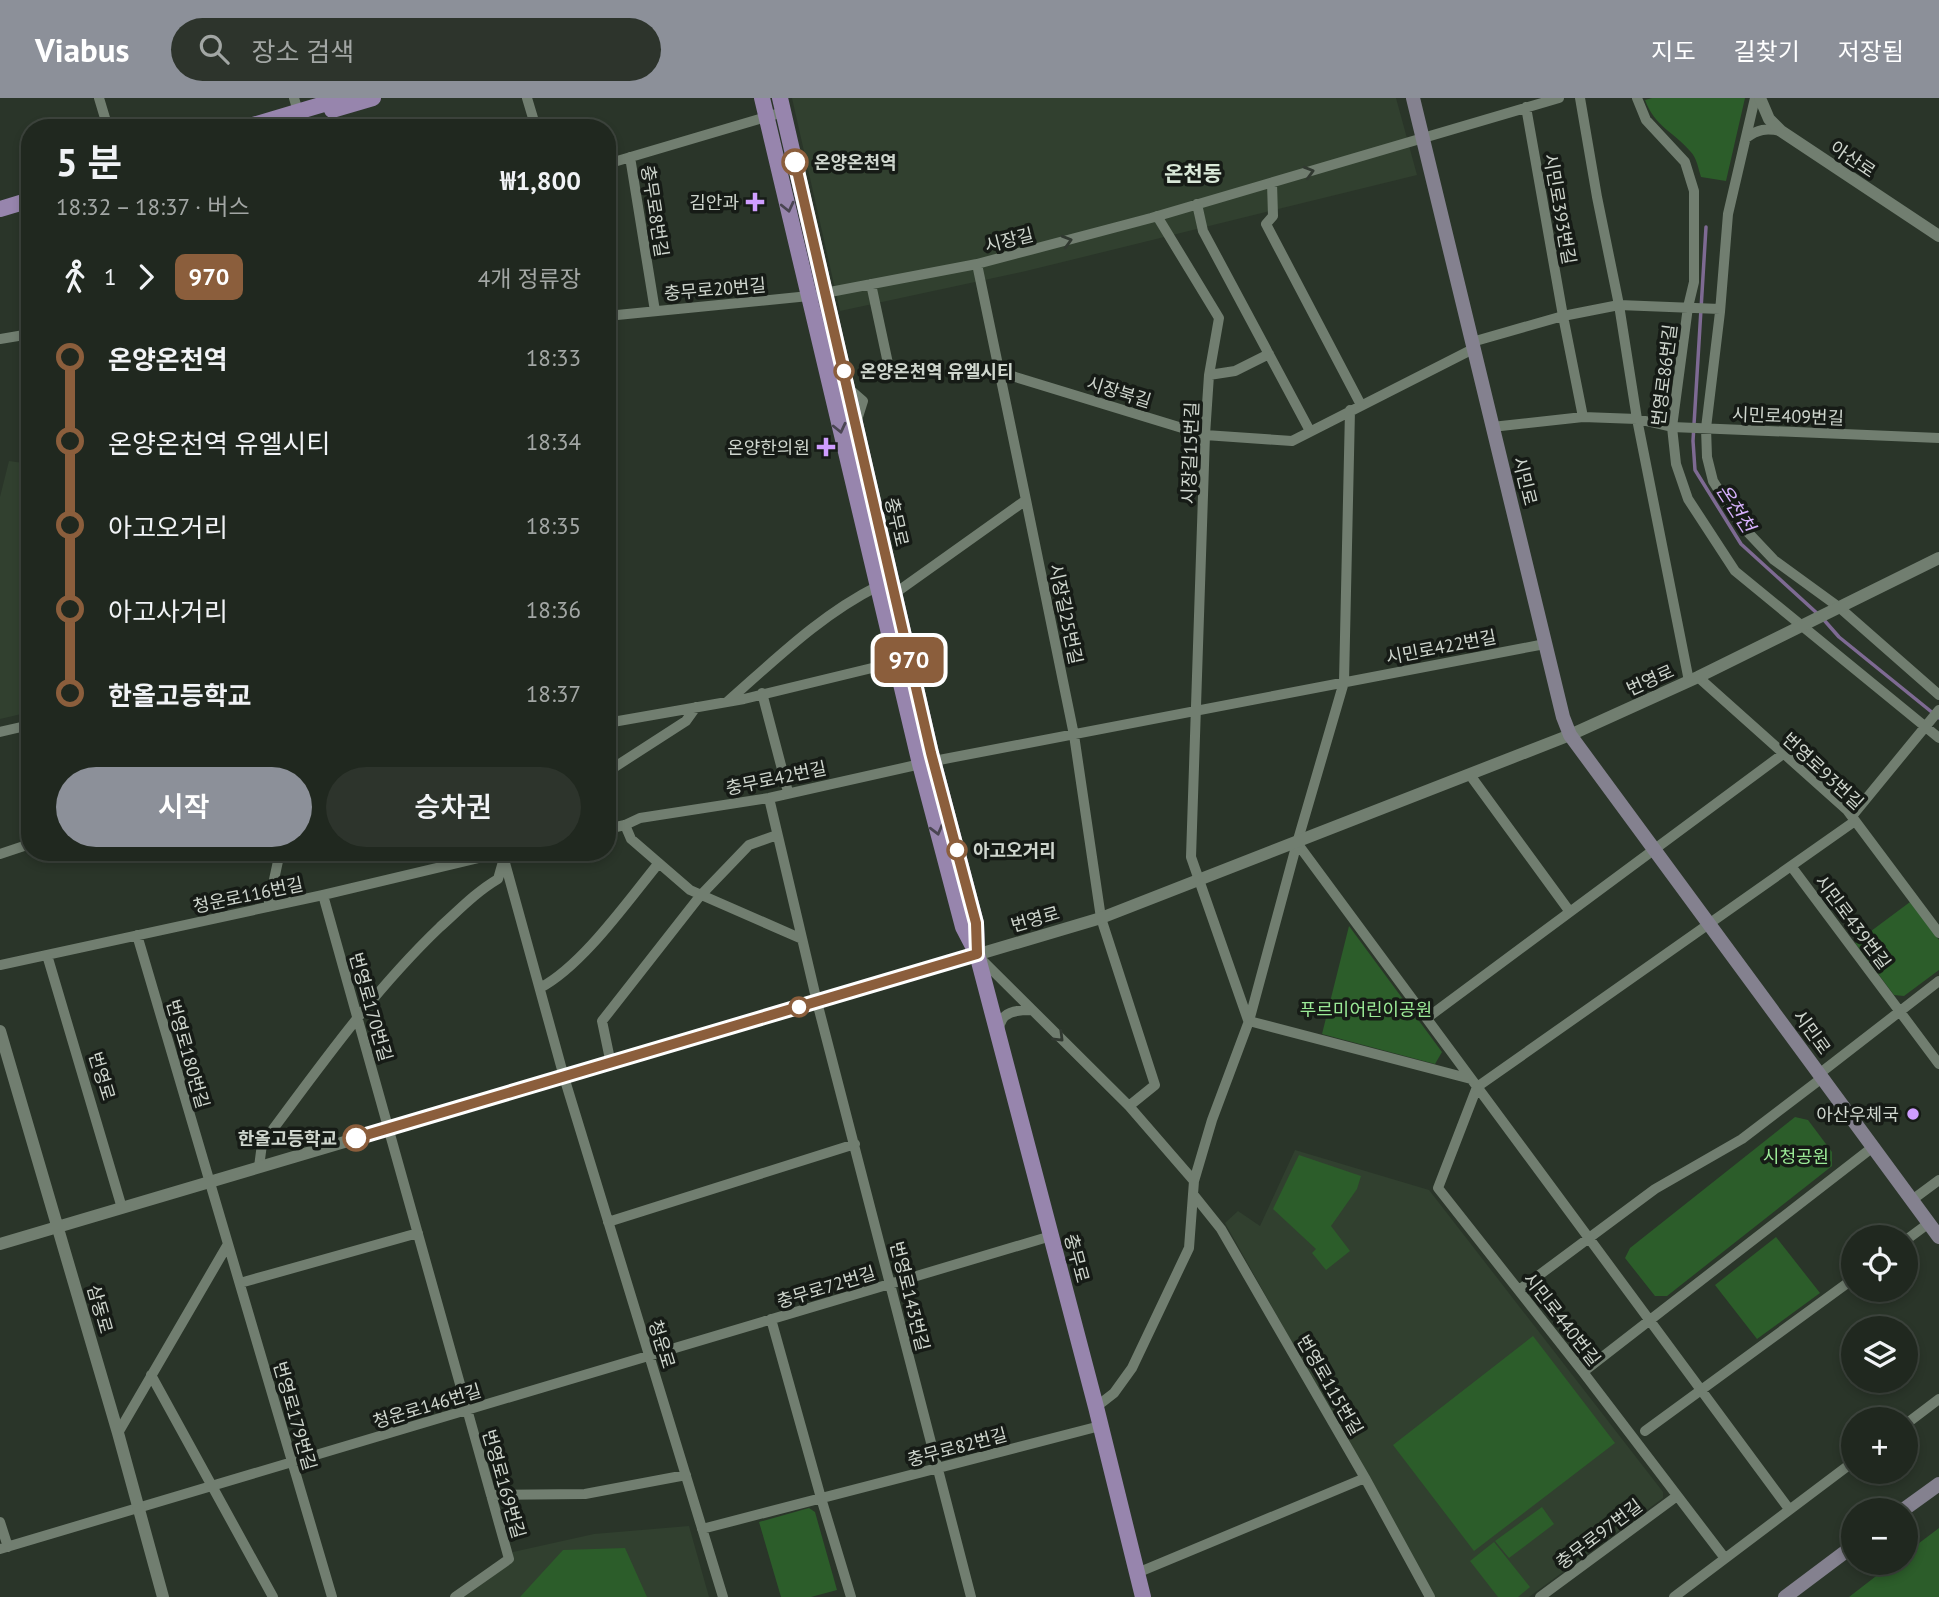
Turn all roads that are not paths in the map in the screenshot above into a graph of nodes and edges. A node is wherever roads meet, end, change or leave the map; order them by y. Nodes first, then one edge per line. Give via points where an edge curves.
1 (99, 98) edge
2 (344, 98) edge
3 (373, 98) edge
4 (527, 98) edge
5 (762, 98) edge
6 (1412, 98) edge
7 (1559, 98) edge
8 (1580, 98) edge
9 (1637, 98) edge
10 (1755, 98) edge
11 (1760, 98) edge
12 (782, 105) edge
13 (1526, 107) junction
14 (299, 114) edge
15 (767, 117) junction
16 (105, 119) edge
17 (279, 119) edge
18 (533, 119) edge
19 (1781, 131) junction
20 (1746, 138) junction
21 (1422, 139) junction
22 (630, 157) junction
23 (616, 161) edge
24 (1272, 183) junction
25 (21, 192) edge
26 (0, 198) edge
27 (21, 203) edge
28 (1197, 204) junction
29 (0, 209) edge
30 (1157, 216) junction
31 (1939, 236) edge
32 (977, 264) junction
33 (871, 285) junction
34 (818, 295) junction
35 (1619, 305) junction
36 (1688, 307) junction
37 (1720, 309) junction
38 (654, 311) junction
39 (616, 315) edge
40 (1563, 316) junction
41 (21, 336) edge
42 (0, 339) edge
43 (1472, 345) junction
44 (1269, 354) junction
45 (889, 368) dead end
46 (999, 372) junction
47 (1209, 375) junction
48 (1361, 405) junction
49 (1350, 410) junction
50 (1584, 417) junction
51 (1637, 419) junction
52 (1492, 427) junction
53 (1672, 427) junction
54 (1706, 428) junction
55 (1310, 431) junction
56 (1205, 435) junction
57 (1939, 438) edge
58 (1026, 500) junction
59 (1939, 558) edge
60 (878, 586) junction
61 (894, 594) junction
62 (1840, 608) junction
63 (1802, 627) junction
64 (1545, 644) junction
65 (902, 660) junction
66 (1693, 679) junction
67 (1344, 682) junction
68 (762, 693) junction
69 (1939, 695) edge
70 (726, 702) junction
71 (696, 708) junction
72 (1198, 709) junction
73 (1939, 710) edge
74 (616, 721) edge
75 (21, 726) edge
76 (1925, 726) junction
77 (0, 732) edge
78 (1074, 735) junction
79 (1570, 735) junction
80 (1939, 738) edge
81 (1783, 754) junction
82 (927, 763) junction
83 (616, 766) edge
84 (1471, 775) junction
85 (788, 792) junction
86 (769, 798) junction
87 (1854, 819) junction
88 (625, 825) junction
89 (616, 828) edge
90 (776, 835) junction
91 (1297, 843) junction
92 (21, 847) edge
93 (1653, 850) junction
94 (0, 854) edge
95 (278, 861) edge
96 (472, 861) edge
97 (502, 861) edge
98 (505, 861) edge
99 (658, 864) junction
100 (1791, 866) junction
101 (1199, 881) junction
102 (323, 895) junction
103 (700, 896) junction
104 (268, 907) junction
105 (1570, 912) junction
106 (1101, 918) junction
107 (1708, 925) junction
108 (1939, 933) edge
109 (137, 934) junction
110 (802, 939) junction
111 (977, 954) junction
112 (47, 955) junction
113 (0, 965) edge
114 (1939, 981) edge
115 (540, 988) junction
116 (817, 1002) junction
117 (1032, 1010) junction
118 (1899, 1011) junction
119 (357, 1017) junction
120 (1427, 1018) junction
121 (1249, 1021) junction
122 (0, 1031) edge
123 (999, 1037) junction
124 (611, 1064) junction
125 (1939, 1064) edge
126 (1821, 1076) junction
127 (564, 1077) junction
128 (1475, 1083) junction
129 (1129, 1107) junction
130 (388, 1128) junction
131 (855, 1144) junction
132 (1873, 1147) junction
133 (259, 1167) junction
134 (1939, 1180) edge
135 (210, 1181) junction
136 (1194, 1181) junction
137 (1193, 1194) junction
138 (1912, 1200) junction
139 (122, 1208) junction
140 (608, 1222) junction
141 (1929, 1223) junction
142 (57, 1227) junction
143 (1918, 1231) edge
144 (418, 1233) junction
145 (1051, 1236) junction
146 (1939, 1237) edge
147 (1589, 1238) junction
148 (0, 1244) edge
149 (228, 1244) junction
150 (240, 1283) junction
151 (890, 1284) junction
152 (1841, 1288) edge
153 (1519, 1290) junction
154 (771, 1320) junction
155 (1650, 1320) junction
156 (649, 1356) junction
157 (1583, 1372) junction
158 (151, 1376) junction
159 (1702, 1390) junction
160 (1939, 1399) edge
161 (1096, 1407) junction
162 (467, 1410) junction
163 (1918, 1415) edge
164 (1100, 1426) junction
165 (1645, 1431) dead end
166 (118, 1433) junction
167 (292, 1462) junction
168 (937, 1468) junction
169 (1841, 1471) edge
170 (686, 1475) junction
171 (1365, 1478) junction
172 (1939, 1484) edge
173 (213, 1486) junction
174 (491, 1495) junction
175 (1677, 1496) junction
176 (821, 1498) junction
177 (1918, 1499) edge
178 (138, 1508) junction
179 (1790, 1509) junction
180 (0, 1522) edge
181 (702, 1529) junction
182 (4, 1548) edge
183 (1841, 1555) edge
184 (1724, 1557) junction
185 (1137, 1573) junction
186 (163, 1597) edge
187 (273, 1597) edge
188 (332, 1597) edge
189 (455, 1597) edge
190 (723, 1597) edge
191 (851, 1597) edge
192 (971, 1597) edge
193 (1143, 1597) edge
194 (1430, 1597) edge
195 (1540, 1597) edge
196 (1674, 1597) edge
197 (1785, 1597) edge

1 - 16 street
2 - 14 main road
3 - 14 main road
4 - 18 street
5 - 15 main road, 충무로
6 - 21 main road, 시민로
7 - 13 street
8 - 35 street
9 - 36 street, 번영로86번길 via 1646,120 1677,151 1690,175 1694,282
10 - 20 street
11 - 19 street, 아산로 via 1769,119
12 - 15 street, 충무로8번길
12 - 34 main road, 충무로
13 - 21 street
13 - 40 street, 시민로393번길
14 - 17 main road
15 - 22 street, 충무로8번길
15 -> 34 main road, 충무로
19 - 20 street via 1767,128
19 - 31 street, 아산로
20 - 37 street via 1728,214
24 -> 21 street, 시장길
21 - 43 main road, 시민로
22 - 23 street, 충무로8번길
22 - 38 street, 충무로8번길
24 - 28 street, 시장길
24 - 48 street via 1273,216 1266,224
25 - 26 main road
27 - 29 main road
28 - 30 street, 시장길
28 - 44 street via 1203,231
32 -> 30 street, 시장길
30 - 47 street, 시장길15번길 via 1219,318
32 - 33 street, 시장길
32 - 46 street, 시장길25번길
33 - 34 street, 시장길
33 - 45 street
34 - 38 street, 충무로20번길
34 -> 60 main road, 충무로
34 - 61 main road, 충무로 via 848,388
35 - 36 street, 시장북길
35 - 40 street, 시장북길
35 - 51 street
36 - 37 street, 시장북길
36 - 53 street, 번영로86번길
37 - 54 street
38 - 39 street, 충무로20번길
40 - 43 street, 시장북길
40 - 50 street, 시민로393번길
41 - 42 street
43 - 48 street, 시장북길
43 - 52 main road, 시민로
44 - 47 street via 1235,371
44 - 55 street
46 - 56 street, 시장북길
46 - 58 street, 시장길25번길
47 - 56 street, 시장길15번길
48 - 49 street, 시장북길
49 - 55 street, 시장북길
49 - 67 street
50 - 51 street, 시민로409번길
50 - 52 street, 시민로409번길
51 - 53 street, 시민로409번길
51 - 66 street
52 - 64 main road, 시민로
53 - 54 street, 시민로409번길
53 - 63 street, 번영로86번길 via 1676,464 1688,499 1735,571
54 - 57 street, 시민로409번길
54 - 62 street via 1713,481 1740,524 1774,560
55 - 56 street, 시장북길 via 1292,440
56 - 72 street, 시장길15번길
58 - 61 street
58 - 78 street, 시장길25번길
59 - 62 street, 번영로
60 - 65 main road, 충무로
60 - 70 street via 816,624
61 - 65 main road, 충무로
62 - 63 street, 번영로
62 - 69 street
63 - 66 street, 번영로
63 - 76 street, 번영로86번길
64 - 67 street, 시민로422번길
64 - 79 main road, 시민로
65 - 68 street
65 - 82 main road, 충무로
66 - 79 street, 번영로
66 - 81 street, 번영로93번길
67 - 72 street, 시민로422번길
67 - 91 street
68 - 70 street
68 - 85 street
70 - 71 street
71 - 74 street
71 - 83 street via 686,721
72 - 78 street, 시민로422번길
72 - 101 street via 1191,857
73 - 76 street
75 - 77 street
76 - 80 street, 번영로86번길
76 - 87 street
78 - 82 street, 시민로422번길
78 - 106 street
79 - 84 street, 번영로
79 - 93 main road, 시민로
81 - 87 street, 번영로93번길
81 - 93 street
82 - 85 street, 충무로42번길
82 - 111 main road, 충무로 via 976,923
84 - 91 street, 번영로
84 - 105 street
85 - 86 street, 충무로42번길
86 - 88 street, 충무로42번길 via 640,818
86 - 90 street
87 - 100 street
87 - 108 street, 번영로93번길
88 - 89 street, 충무로42번길
88 - 99 street via 631,839
90 - 103 street via 749,845
90 - 110 street
91 - 101 street, 번영로
91 - 120 street
91 - 121 street
92 - 94 street
93 - 105 street
93 - 107 main road, 시민로
95 - 104 street
96 - 102 street, 청운로116번길
97 - 119 street via 498,879 481,889 408,958
98 - 115 street, 청운로
99 - 103 street
99 - 115 street via 603,932
100 - 107 street, 시민로439번길
100 - 118 street, 시민로439번길
101 - 106 street, 번영로
101 - 121 street
102 - 104 street, 청운로116번길
102 - 119 street, 번영로170번길
103 - 110 street
103 - 124 street via 602,1021
104 - 109 street, 청운로116번길
105 - 120 street
106 - 111 street, 번영로
106 - 129 street via 1155,1085
107 - 126 main road, 시민로
107 - 128 street
109 - 112 street, 청운로116번길
109 - 135 street, 번영로180번길
110 - 116 street
111 - 116 street, 번영로
111 - 117 street
111 - 123 main road, 충무로
112 - 113 street, 청운로116번길
112 - 139 street, 번영로
114 - 118 street
115 - 127 street, 청운로
116 - 124 street, 번영로
116 - 131 street, 번영로143번길
117 - 123 street via 1007,1014 999,1024
117 -> 129 street
118 - 125 street, 시민로439번길
118 - 126 street
119 - 130 street, 번영로170번길
119 - 133 street via 262,1144
120 - 128 street
121 - 128 street
121 - 136 street
122 - 142 street, 삼동로
123 - 145 main road, 충무로
124 - 127 street, 번영로
126 - 132 main road, 시민로
126 - 147 street via 1742,1139 1655,1189
127 - 130 street, 번영로
127 - 140 street, 청운로
128 - 147 street
128 - 153 street, 시민로440번길 via 1438,1188
129 - 136 street
130 - 133 street, 번영로
130 - 144 street, 번영로169번길
131 - 140 street
131 - 151 street, 번영로143번길
132 - 138 main road, 시민로
132 - 155 street
133 - 135 street, 번영로
134 - 138 street
135 - 139 street, 번영로
135 - 149 street, 번영로179번길
136 - 137 street
137 - 161 street via 1189,1248 1179,1273 1132,1368 1114,1393
137 - 171 street, 번영로115번길 via 1216,1222
138 - 141 main road, 시민로
139 - 142 street, 번영로
140 - 156 street, 청운로
141 - 143 street
141 - 146 main road, 시민로
142 - 148 street, 번영로
142 - 166 street, 삼동로
144 - 150 street
144 - 162 street, 번영로169번길
145 - 151 street, 충무로72번길
145 - 161 main road, 충무로
147 - 153 street
147 - 155 street
149 - 150 street, 번영로179번길
149 - 158 street
150 - 167 street, 번영로179번길
151 - 154 street, 충무로72번길
151 - 168 street, 번영로143번길
152 - 159 street
153 - 157 street, 시민로440번길
154 - 156 street, 충무로72번길
154 - 176 street, 충무로72번길
155 - 157 street
155 - 159 street
156 - 162 street, 청운로146번길
156 - 170 street, 청운로
157 - 175 street, 시민로440번길
158 - 166 street
158 - 173 street
159 - 165 street
159 - 179 street
160 - 163 street
161 - 164 main road, 충무로
162 - 167 street, 청운로146번길
162 - 174 street, 번영로169번길
164 - 168 street, 충무로82번길
164 - 185 main road, 충무로
166 - 178 street, 삼동로
167 - 173 street, 청운로146번길
167 - 188 street, 번영로179번길
168 - 176 street, 충무로82번길
168 - 192 street, 번영로143번길
169 - 179 street
170 - 174 street via 586,1494
170 - 181 street, 청운로
171 - 185 street
171 - 194 street, 번영로115번길
172 - 177 main road
173 - 178 street, 청운로146번길
173 - 187 street
174 - 189 street, 번영로169번길 via 509,1559
175 - 184 street, 시민로440번길
175 - 195 street, 충무로97번길
176 - 181 street, 충무로82번길
176 - 191 street
178 - 182 street, 청운로146번길
178 - 186 street, 삼동로
179 - 184 street
180 - 182 street
181 - 190 street, 청운로
183 - 197 main road
184 - 196 street
185 - 193 main road, 충무로

